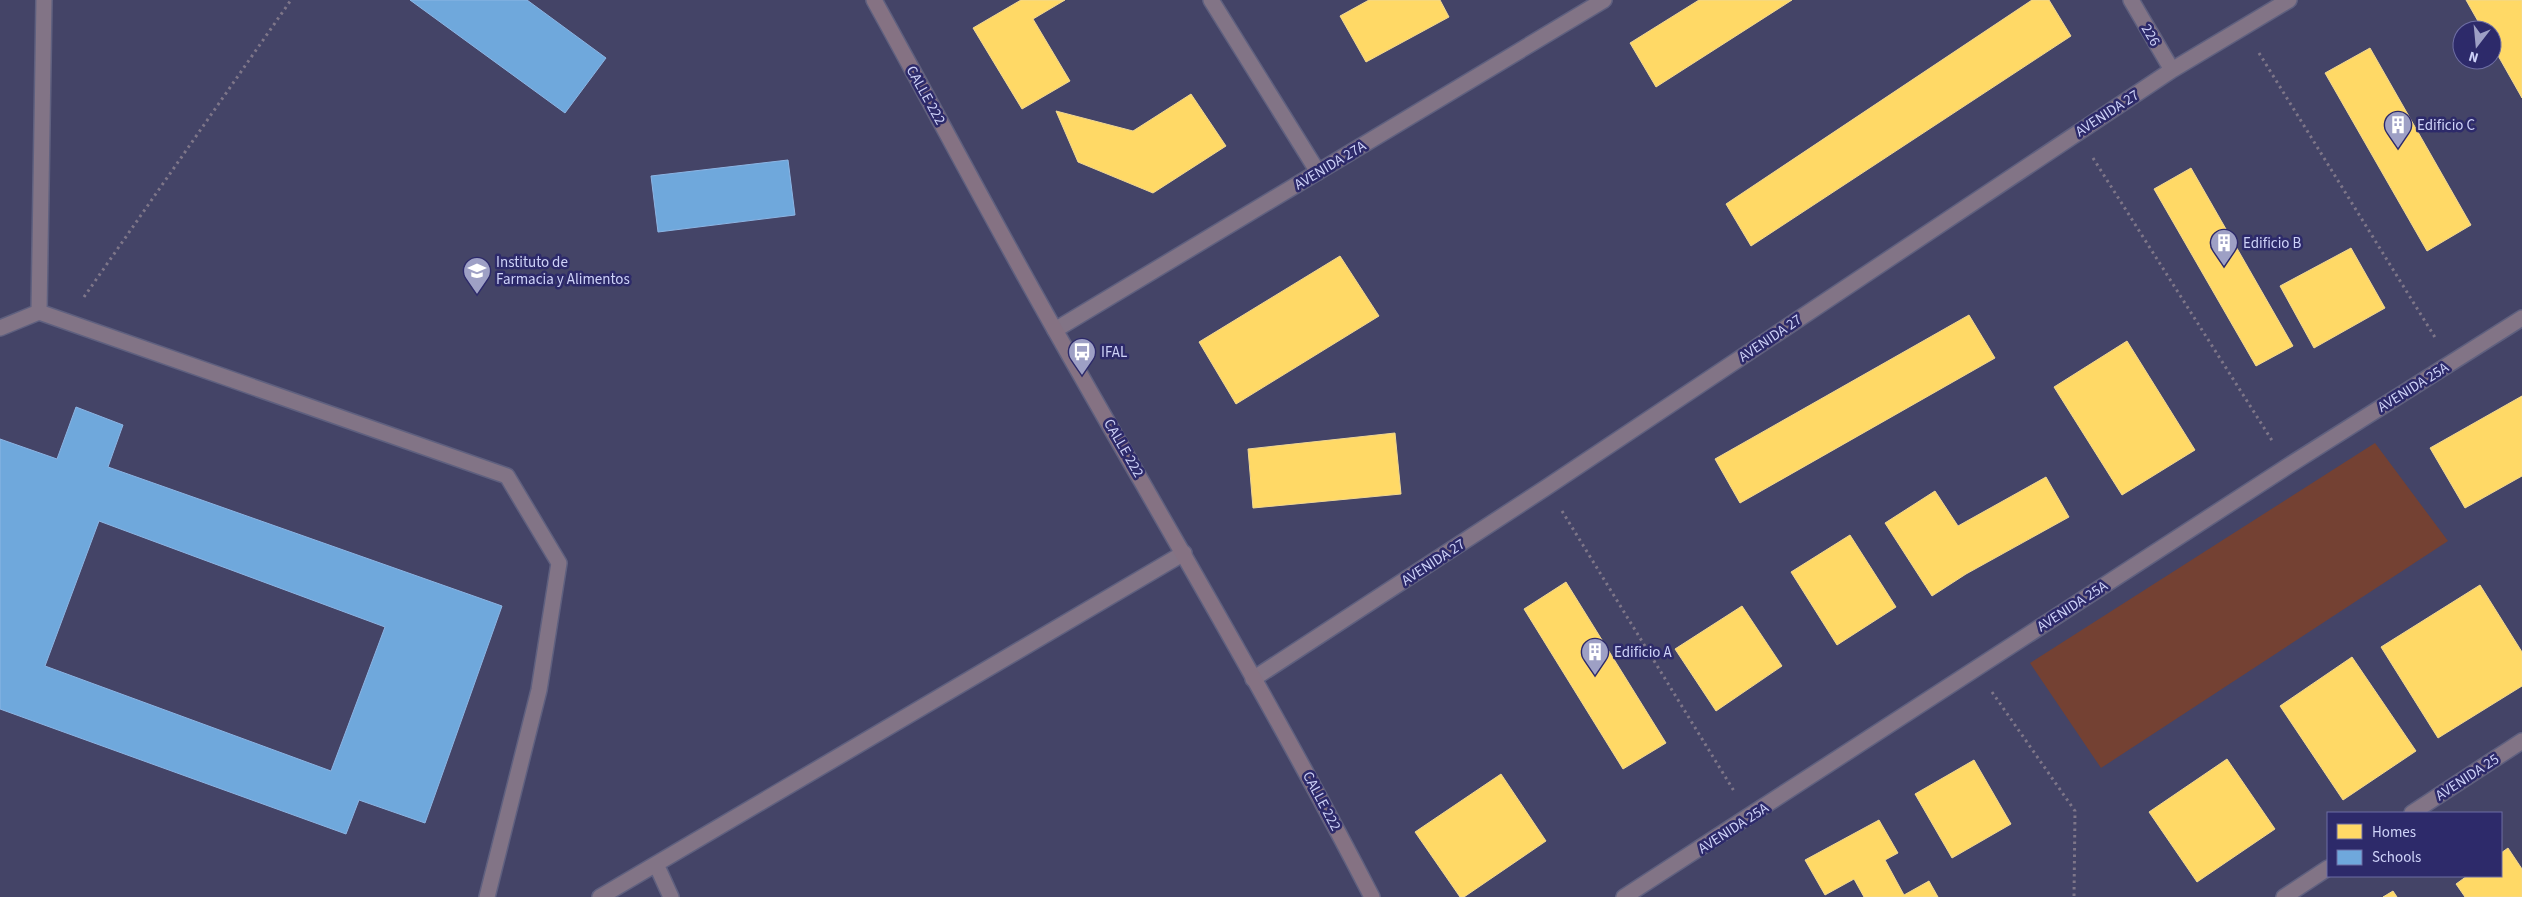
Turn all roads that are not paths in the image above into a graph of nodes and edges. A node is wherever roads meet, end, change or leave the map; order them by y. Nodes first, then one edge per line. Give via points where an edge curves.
1 (44, 0) edge
2 (874, 0) edge
3 (1211, 0) edge
4 (1604, 0) edge
5 (2131, 0) edge
6 (2289, 0) edge
7 (2172, 70) junction
8 (1318, 172) junction
9 (39, 312) junction
10 (2522, 318) edge
11 (0, 328) edge
12 (1055, 330) junction
13 (1184, 553) junction
14 (1253, 679) junction
15 (2522, 741) edge
16 (2414, 812) edge
17 (656, 864) junction
18 (2327, 869) edge
19 (487, 897) edge
20 (600, 897) edge
21 (671, 897) edge
22 (1372, 897) edge
23 (1624, 897) edge
24 (2284, 897) edge

1 - 9 street
2 - 12 main road, CALLE 222
3 - 8 street
4 - 8 street, AVENIDA 27A
5 - 7 street, 226
6 - 7 street, AVENIDA 27
7 - 14 street, AVENIDA 27
8 - 12 street, AVENIDA 27A
9 - 11 street
9 - 19 street via 507,476 559,563 539,690
10 - 23 street, AVENIDA 25A
12 - 13 main road, CALLE 222
13 - 14 main road, CALLE 222
13 - 17 street
14 - 22 main road, CALLE 222 via 1317,791
15 - 16 street, AVENIDA 25
17 - 20 street
17 - 21 street
18 - 24 street

